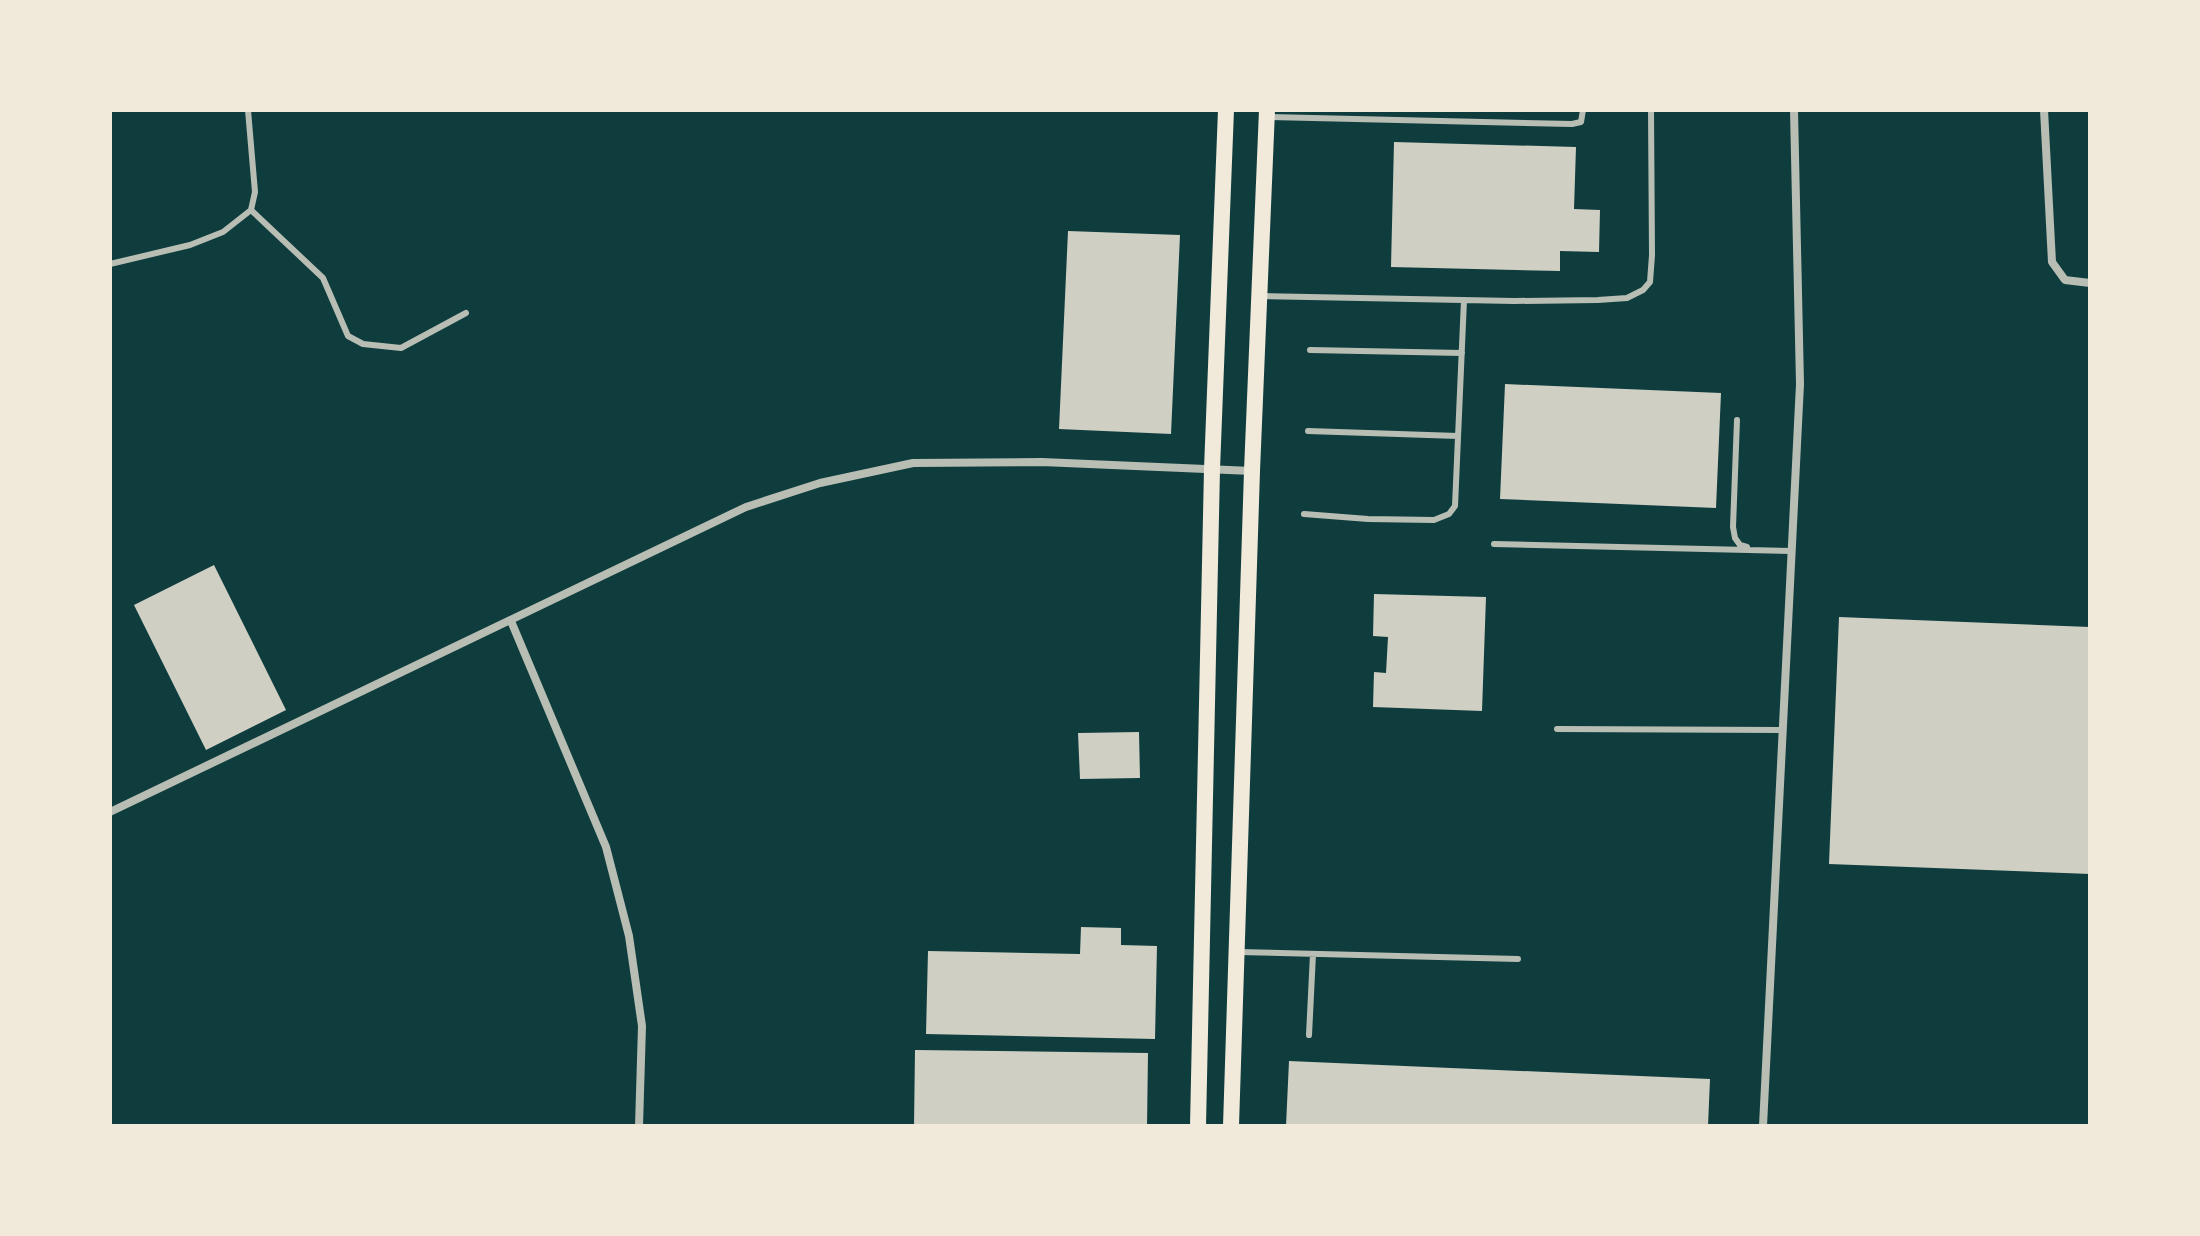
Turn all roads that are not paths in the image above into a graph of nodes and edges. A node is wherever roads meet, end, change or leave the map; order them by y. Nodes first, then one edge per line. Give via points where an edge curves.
1 (248, 110) edge
2 (1226, 110) edge
3 (1583, 110) edge
4 (1651, 110) edge
5 (1794, 110) edge
6 (2044, 110) edge
7 (1267, 114) edge
8 (1359, 114) edge
9 (251, 210) junction
10 (110, 264) edge
11 (2090, 283) edge
12 (1258, 296) junction
13 (1464, 300) junction
14 (466, 313) dead end
15 (1310, 350) dead end
16 (1462, 353) junction
17 (1737, 420) dead end
18 (1308, 431) dead end
19 (1458, 436) junction
20 (1212, 469) junction
21 (1252, 471) junction
22 (1304, 514) dead end
23 (1494, 544) dead end
24 (1762, 550) junction
25 (1792, 551) junction
26 (511, 621) junction
27 (1557, 729) dead end
28 (1783, 730) junction
29 (110, 812) edge
30 (1236, 952) junction
31 (1313, 954) junction
32 (1518, 959) dead end
33 (1309, 1035) dead end
34 (639, 1126) edge
35 (1198, 1126) edge
36 (1231, 1126) edge
37 (1763, 1126) edge

1 - 9 lane via 255,192
2 - 20 main road
3 - 8 lane via 1581,122 1572,124
4 - 13 lane via 1652,255 1650,282 1643,290 1627,298 1598,300
5 - 25 street via 1800,384
6 - 11 street via 2052,262 2065,280
7 - 8 lane
7 - 12 main road
9 - 10 lane via 223,232 190,245
9 - 14 lane via 323,278 348,336 363,344 401,348
12 - 13 lane
12 - 21 main road
13 - 16 lane
15 - 16 lane
16 - 19 lane
17 - 24 lane via 1735,538 1740,545
18 - 19 lane
19 - 22 lane via 1455,506 1449,514 1434,520
20 - 21 street
20 - 26 street via 913,463 820,483 746,507
20 - 35 main road
21 - 30 main road
23 - 24 lane
24 - 25 lane
25 - 28 street
26 - 29 street
26 - 34 street via 606,847 629,936 642,1026
27 - 28 lane
28 - 37 street
30 - 31 lane
30 - 36 main road
31 - 32 lane
31 - 33 lane

